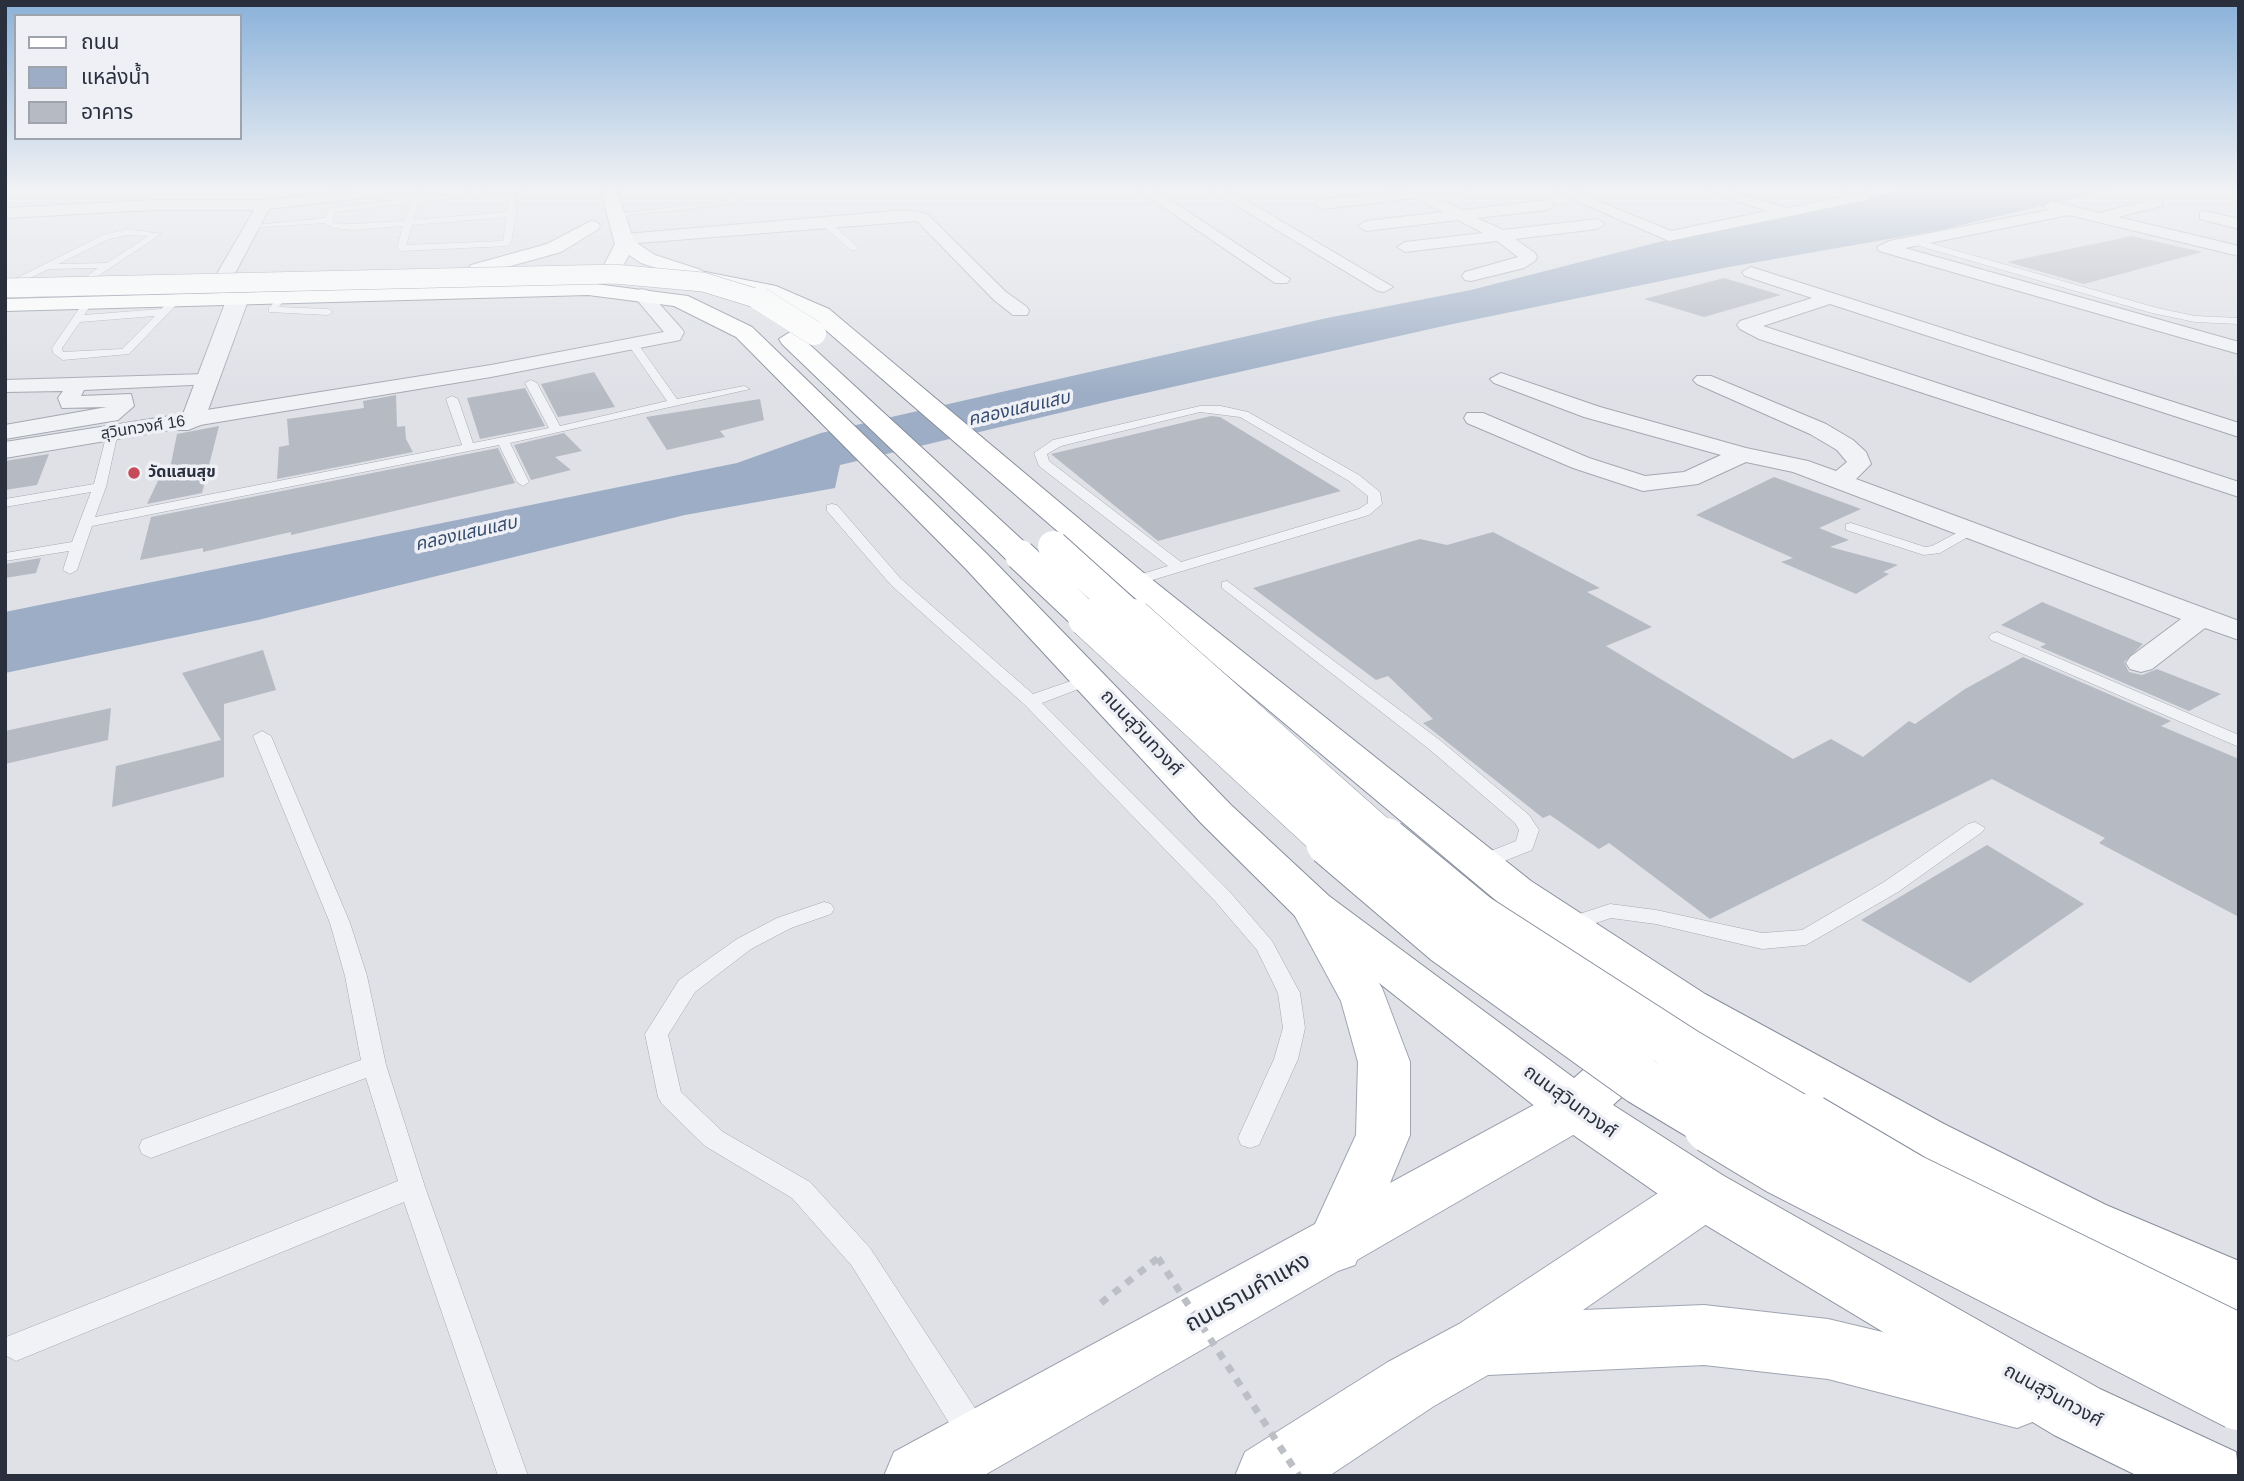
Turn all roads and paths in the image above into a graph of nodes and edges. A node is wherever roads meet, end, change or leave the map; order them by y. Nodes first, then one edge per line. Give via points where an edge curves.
1 (68, 257) edge
2 (119, 257) edge
3 (244, 257) edge
4 (523, 257) edge
5 (618, 257) edge
6 (644, 257) edge
7 (962, 257) edge
8 (1248, 257) edge
9 (1333, 257) edge
10 (1529, 257) edge
11 (1920, 257) edge
12 (1968, 257) edge
13 (591, 258) junction
14 (106, 265) junction
15 (613, 267) junction
16 (478, 270) junction
17 (1751, 272) dead end
18 (694, 274) junction
19 (1471, 276) dead end
20 (1281, 279) dead end
21 (86, 280) junction
22 (20, 283) edge
23 (231, 287) junction
24 (1384, 287) dead end
25 (560, 289) junction
26 (588, 289) junction
27 (641, 294) junction
28 (282, 296) junction
29 (1832, 297) junction
30 (5, 304) edge
31 (171, 306) junction
32 (82, 311) junction
33 (1020, 311) dead end
34 (328, 312) dead end
35 (2239, 321) edge
36 (634, 346) junction
37 (2239, 348) edge
38 (1501, 379) dead end
39 (206, 380) junction
40 (1704, 380) dead end
41 (531, 383) dead end
42 (5, 386) edge
43 (74, 388) junction
44 (744, 389) dead end
45 (43, 397) junction
46 (452, 399) dead end
47 (5, 402) edge
48 (674, 403) junction
49 (1475, 418) dead end
50 (194, 419) junction
51 (15, 430) edge
52 (556, 430) junction
53 (2239, 430) edge
54 (113, 432) junction
55 (503, 442) junction
56 (469, 449) junction
57 (5, 450) edge
58 (1743, 454) junction
59 (1840, 480) junction
60 (523, 482) dead end
61 (100, 487) junction
62 (2239, 490) edge
63 (5, 503) edge
64 (832, 508) dead end
65 (86, 523) junction
66 (1851, 527) dead end
67 (1973, 530) junction
68 (78, 545) junction
69 (5, 557) edge
70 (1179, 568) junction
71 (70, 570) dead end
72 (1134, 581) junction
73 (1227, 585) dead end
74 (2202, 617) junction
75 (2239, 631) edge
76 (1997, 637) dead end
77 (2141, 663) dead end
78 (1091, 679) junction
79 (1031, 701) junction
80 (262, 736) dead end
81 (2239, 742) edge
82 (1975, 828) dead end
83 (1480, 863) junction
84 (1312, 907) junction
85 (824, 909) dead end
86 (1564, 926) junction
87 (1688, 1007) junction
88 (374, 1065) junction
89 (1816, 1080) junction
90 (1575, 1108) junction
91 (1250, 1138) dead end
92 (151, 1147) dead end
93 (412, 1187) junction
94 (1704, 1194) junction
95 (1334, 1246) junction
96 (2239, 1290) edge
97 (1101, 1303) dead end
98 (1481, 1345) junction
99 (2239, 1345) edge
100 (16, 1347) dead end
101 (2239, 1400) edge
102 (2077, 1412) junction
103 (978, 1441) junction
104 (513, 1476) edge
105 (918, 1476) edge
106 (1269, 1476) edge
107 (1299, 1476) edge
108 (2212, 1476) edge

1 - 22 lane
2 - 14 lane
3 - 23 street
4 - 16 main road
5 - 15 main road
6 - 18 main road
7 - 33 street
8 - 20 street
9 - 24 street
10 - 19 street
11 - 37 street
12 - 35 lane via 2155,311
13 - 15 main road, ถนนสุวินทวงศ์
13 - 16 main road, ถนนสุวินทวงศ์
13 - 25 main road
14 - 21 lane
14 - 22 lane
15 - 18 main road, ถนนสุวินทวงศ์
15 - 26 main road
16 - 23 main road, ถนนสุวินทวงศ์
17 - 29 street
18 - 72 main road, ถนนสุวินทวงศ์ via 791,297 841,329
21 - 22 main road, ถนนสุวินทวงศ์
21 - 23 main road, ถนนสุวินทวงศ์
22 - 30 main road via 50,286
22 - 99 main road, bridge via 614,274 703,282 765,301 814,333 1324,790 1477,918 1685,1052 1910,1184
22 - 101 main road, bridge via 572,281 683,291 743,307 790,339 1292,809 1446,940 1642,1081 1781,1165
23 - 28 main road, ถนนสุวินทวงศ์
23 - 31 main road, ถนนสุวินทวงศ์
23 - 39 street, สุวินทวงศ์ 16
25 - 26 main road, ถนนสุวินทวงศ์
25 - 28 main road, ถนนสุวินทวงศ์
26 - 27 main road, ถนนสุวินทวงศ์
27 - 36 street via 674,331 666,339
27 - 78 main road, ถนนสุวินทวงศ์ via 698,308 744,332
28 - 34 lane via 273,311
29 - 53 street
29 - 62 street via 1748,325 1766,335
30 - 32 main road, ถนนสุวินทวงศ์
31 - 32 main road, ถนนสุวินทวงศ์
31 - 32 lane via 125,352 62,357 57,348
36 - 48 lane
36 - 50 street
38 - 58 street via 1592,412
39 - 43 street
39 - 50 street, สุวินทวงศ์ 16
40 - 59 street via 1818,429 1844,445 1858,457 1859,464
41 - 52 lane
42 - 43 street
43 - 45 street
43 - 51 street via 70,404 125,401 121,410 110,415
44 - 48 lane
45 - 47 street
45 - 51 street
46 - 56 lane
48 - 52 lane
49 - 58 street via 1643,484 1689,479
50 - 54 street, สุวินทวงศ์ 16
52 - 55 lane
54 - 57 street, สุวินทวงศ์ 16
54 - 61 lane
55 - 56 lane
55 - 60 lane
56 - 65 lane
58 - 59 street
59 - 67 street
61 - 63 lane
61 - 65 lane
64 - 79 lane via 896,582
65 - 68 lane
66 - 67 lane via 1924,551
67 - 74 street
68 - 69 lane
68 - 71 lane
70 - 70 lane via 1364,512 1375,505 1375,495 1244,414 1221,409 1168,415 1057,443 1040,453 1043,463
70 - 72 lane
72 - 83 main road, ถนนสุวินทวงศ์
73 - 83 lane via 1522,819 1529,830 1525,845
74 - 75 street
74 - 77 street
76 - 81 lane
78 - 79 lane
78 - 84 main road, ถนนสุวินทวงศ์ via 1216,814
79 - 91 lane via 1222,897 1265,946 1289,993 1294,1028 1286,1059
80 - 88 lane via 341,923
82 - 86 lane via 1891,887 1806,937 1762,941 1609,911
83 - 86 main road, ถนนสุวินทวงศ์
84 - 90 main road, ถนนสุวินทวงศ์
84 - 95 main road via 1365,1001 1384,1062 1383,1135
85 - 103 lane via 783,922 687,986 656,1034 670,1097 714,1139 801,1190 861,1257
86 - 87 main road, ถนนสุวินทวงศ์
87 - 89 main road, ถนนสุวินทวงศ์
87 - 90 main road, ถนนรามคำแหง
88 - 92 lane
88 - 93 lane
89 - 94 main road
89 - 96 main road, ถนนสุวินทวงศ์ via 2086,1223
90 - 94 main road, ถนนสุวินทวงศ์
90 - 95 main road, ถนนรามคำแหง
93 - 100 lane
93 - 104 lane
94 - 98 main road
94 - 102 main road, ถนนสุวินทวงศ์
95 - 103 main road, ถนนรามคำแหง
97 - 107 path, bridge via 1158,1258
98 - 102 main road via 1704,1335 1828,1349
98 - 106 main road via 1411,1384
102 - 108 main road, ถนนสุวินทวงศ์
103 - 105 main road, ถนนรามคำแหง

